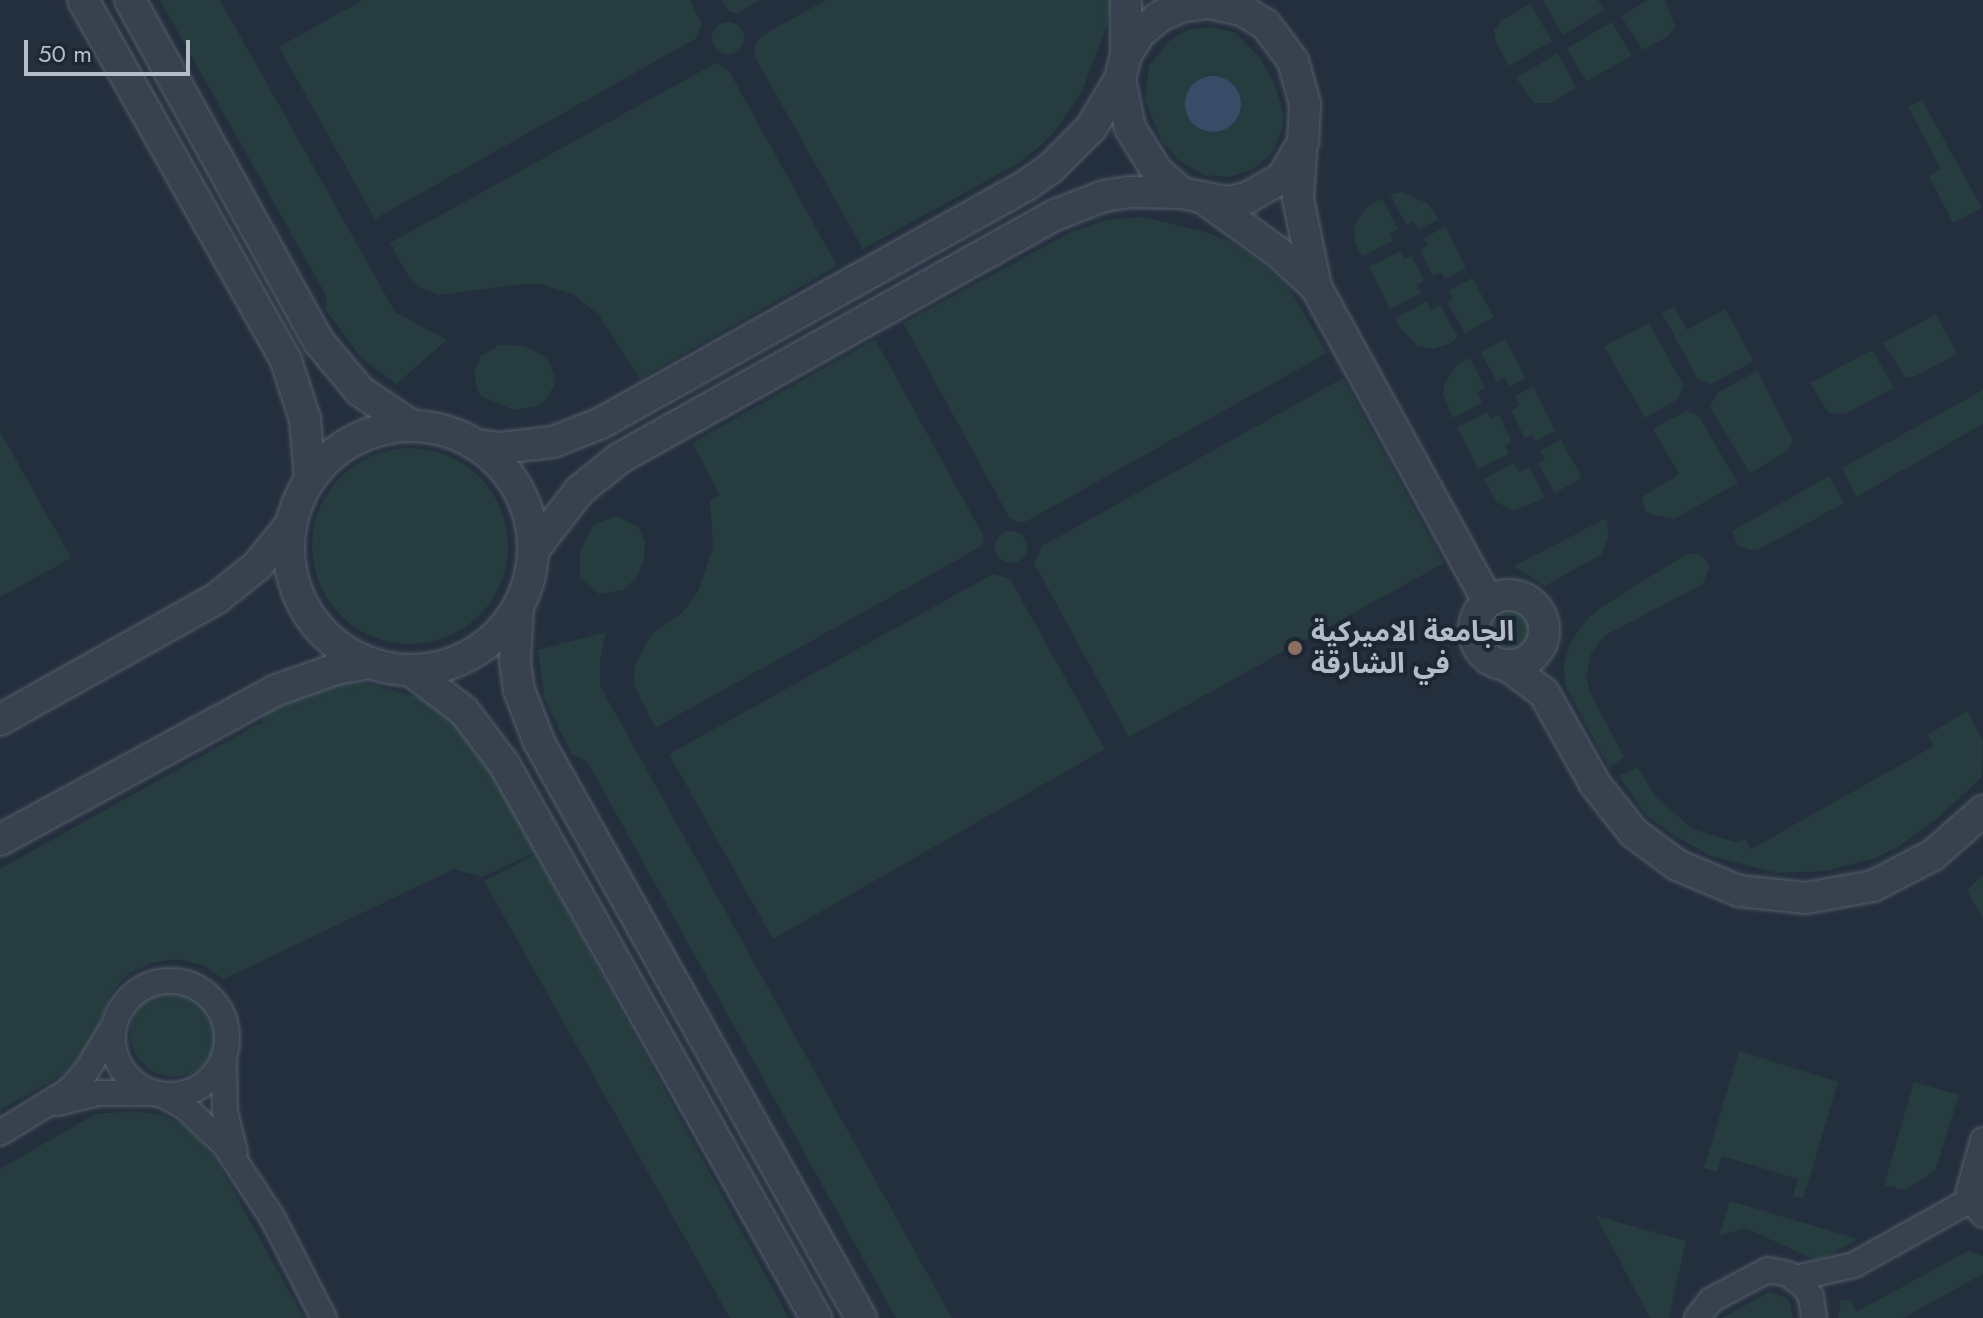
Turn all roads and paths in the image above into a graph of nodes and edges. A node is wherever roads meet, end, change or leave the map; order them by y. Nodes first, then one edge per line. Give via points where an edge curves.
1 (83, 0) edge
2 (130, 0) edge
3 (1126, 0) edge
4 (1229, 4) edge
5 (1123, 67) junction
6 (1303, 142) junction
7 (1194, 196) junction
8 (1316, 287) junction
9 (601, 423) junction
10 (412, 426) junction
11 (476, 445) junction
12 (620, 458) junction
13 (310, 478) junction
14 (291, 524) junction
15 (535, 548) junction
16 (1488, 601) junction
17 (518, 607) junction
18 (1539, 650) junction
19 (369, 663) junction
20 (1508, 666) junction
21 (410, 670) junction
22 (1544, 693) junction
23 (0, 720) edge
24 (1983, 811) edge
25 (0, 840) edge
26 (113, 1027) junction
27 (224, 1058) junction
28 (157, 1094) junction
29 (47, 1107) junction
30 (0, 1133) edge
31 (1983, 1140) edge
32 (239, 1165) junction
33 (1979, 1203) edge
34 (1854, 1265) junction
35 (1796, 1278) junction
36 (1814, 1313) edge
37 (324, 1318) edge
38 (816, 1318) edge
39 (861, 1318) edge
40 (1697, 1318) edge

1 - 13 street via 286,361 305,419
2 - 10 street via 319,342 360,391
3 - 5 street
4 - 5 street via 1172,11 1140,33
4 - 6 street via 1266,25 1293,61 1305,104
5 - 7 street via 1130,128 1142,151 1157,171
5 - 9 street via 1091,128 1028,184
6 - 7 street via 1295,161 1266,190 1247,198
6 - 8 street via 1298,199
7 - 8 street via 1279,253
7 - 12 street via 1116,194 1055,215
8 - 16 street
9 - 11 street via 553,442
9 - 12 street
10 - 11 street via 445,431
10 - 13 street via 355,440
11 - 15 street via 514,483 526,507
12 - 15 street via 580,490
13 - 14 street
14 - 19 street via 289,561 305,608 337,645
14 - 23 street via 258,565 217,598
15 - 17 street
16 - 18 street via 1518,596 1535,606 1545,630
16 - 20 street via 1475,619 1475,641 1490,660
17 - 21 street via 491,641 467,657
17 - 39 street via 519,690 539,742
18 - 20 street via 1526,662
18 - 22 street
19 - 21 street
19 - 25 street via 274,691
20 - 22 street
21 - 38 street via 464,711 504,764
22 - 24 street via 1595,784 1634,833 1677,865 1739,891 1806,898 1873,886 1933,855
26 - 27 street via 126,1002 148,985 185,983 216,1004 226,1030
26 - 28 street via 120,1067 133,1082
26 - 29 street via 86,1072
27 - 28 street via 210,1079 188,1093
27 - 32 street via 225,1112
28 - 29 street via 98,1093
28 - 32 street via 206,1124
29 - 30 street
31 - 33 street via 1971,1181
32 - 37 street
33 - 34 street
34 - 35 street
34 - 36 street
35 - 36 street
35 - 40 street via 1778,1271 1758,1273 1711,1300

